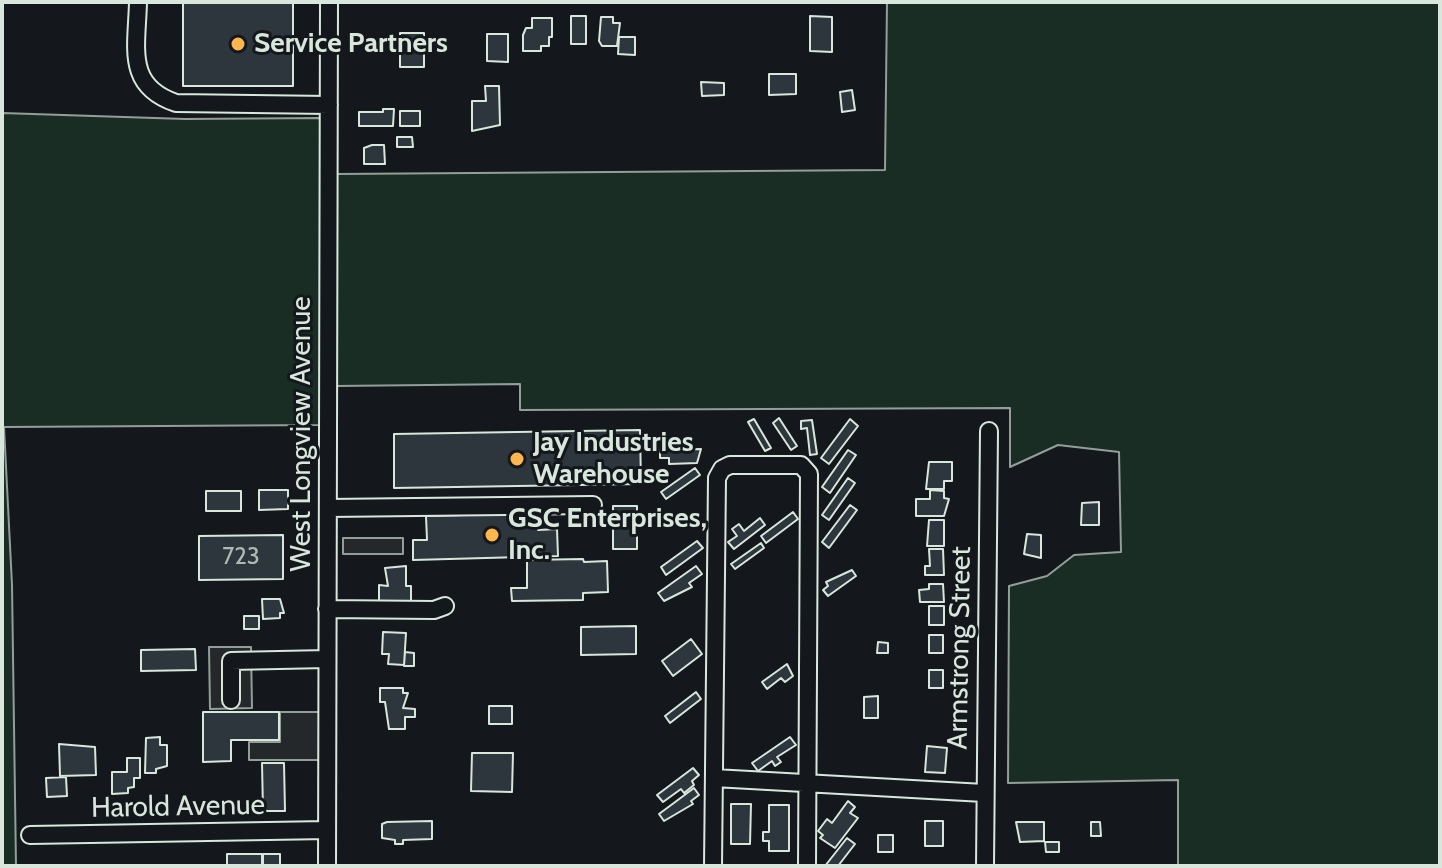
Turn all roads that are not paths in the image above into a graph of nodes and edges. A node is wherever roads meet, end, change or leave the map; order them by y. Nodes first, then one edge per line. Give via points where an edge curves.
1 (138, 2) edge
2 (329, 2) edge
3 (329, 105) junction
4 (989, 431) dead end
5 (593, 505) dead end
6 (328, 508) junction
7 (445, 606) dead end
8 (327, 609) junction
9 (327, 659) junction
10 (231, 700) dead end
11 (714, 778) junction
12 (808, 785) junction
13 (984, 793) junction
14 (327, 830) junction
15 (30, 835) dead end
16 (327, 866) edge
17 (713, 866) edge
18 (807, 866) edge
19 (985, 866) edge

1 - 3 street via 137,68 142,82 159,98 176,103
2 - 3 street, West Longview Avenue
3 - 6 street, West Longview Avenue
4 - 13 street, Armstrong Street
5 - 6 street
6 - 8 street, West Longview Avenue
7 - 8 street
8 - 9 street, West Longview Avenue
9 - 10 street via 231,661
9 - 14 street, West Longview Avenue
11 - 12 street
11 - 12 street via 717,478 730,465 801,465 809,474
11 - 17 street
12 - 13 street
12 - 18 street
13 - 19 street, Armstrong Street
14 - 15 street, Harold Avenue
14 - 16 street, West Longview Avenue

